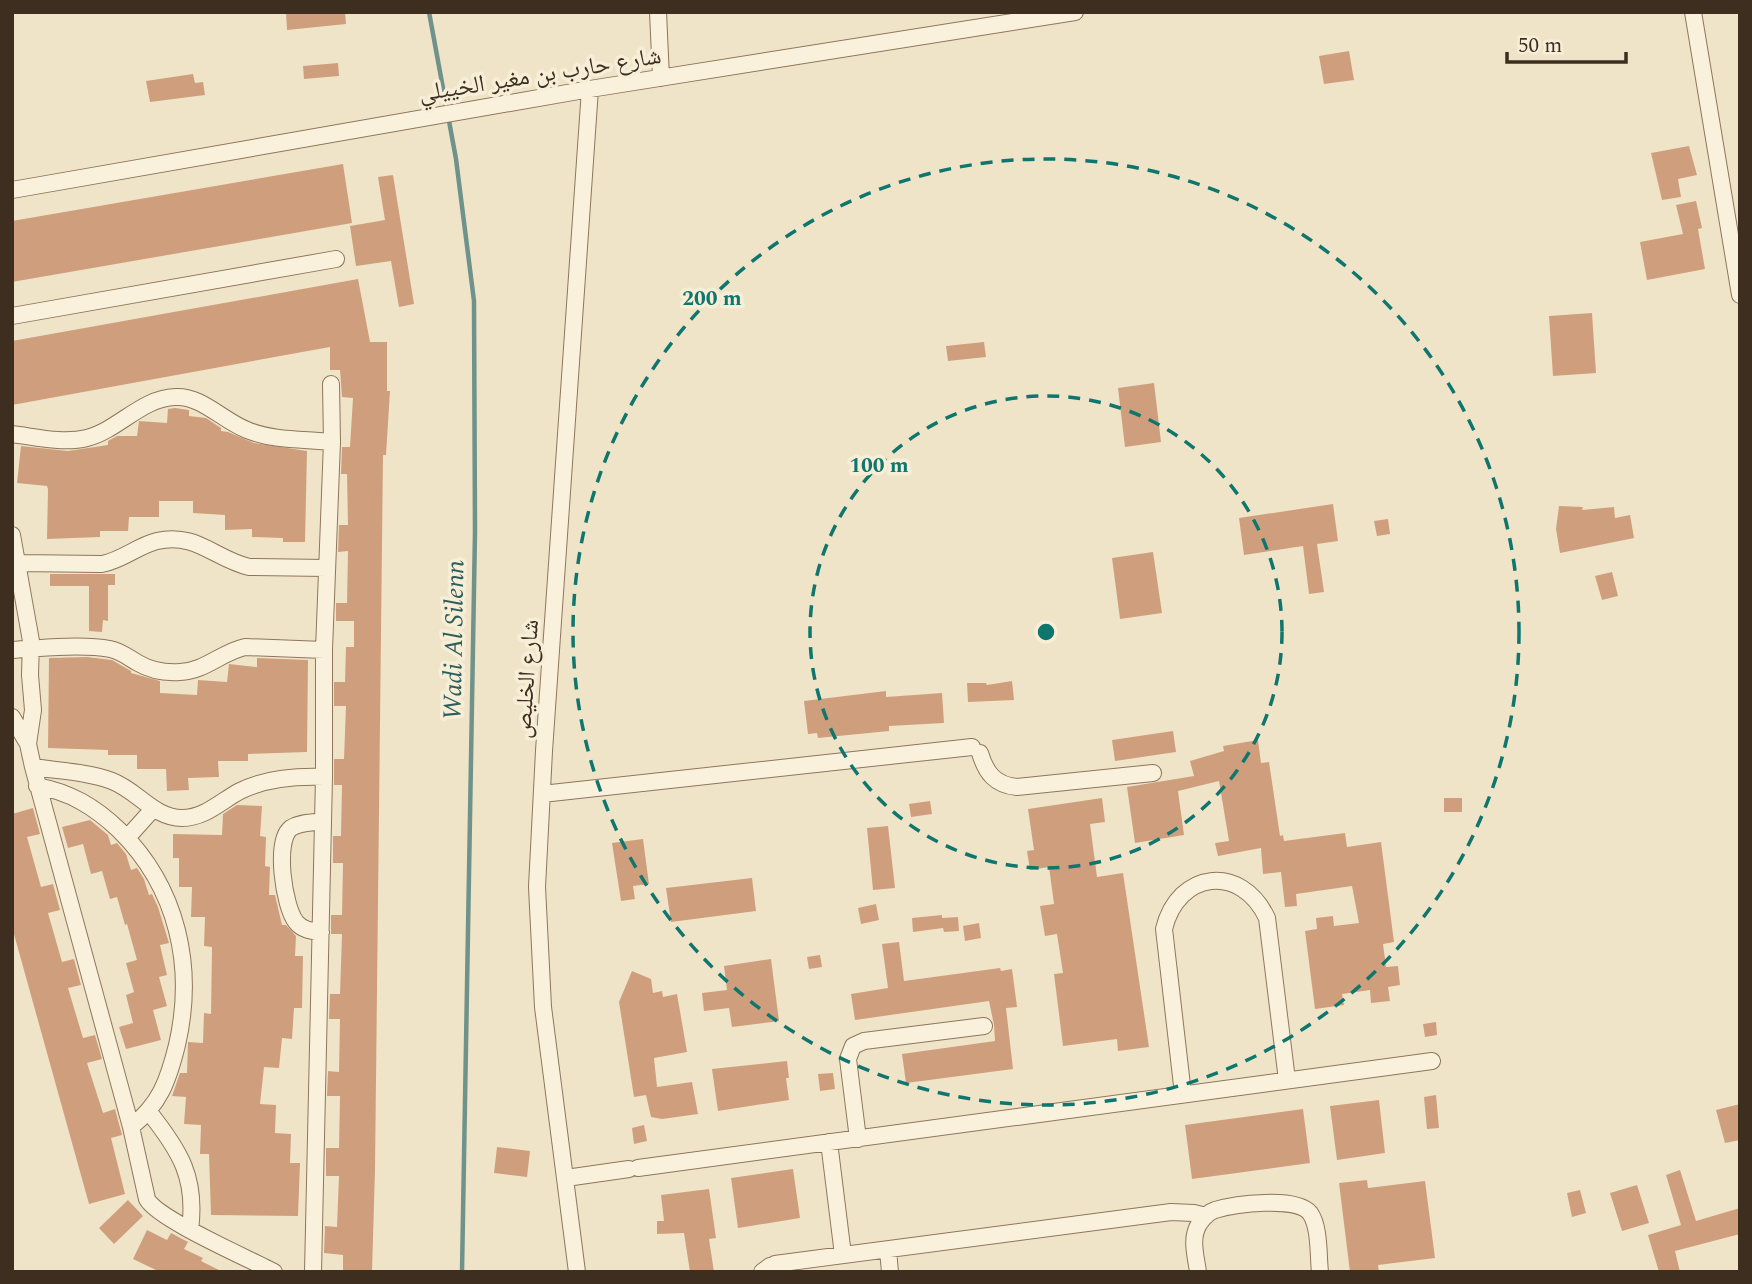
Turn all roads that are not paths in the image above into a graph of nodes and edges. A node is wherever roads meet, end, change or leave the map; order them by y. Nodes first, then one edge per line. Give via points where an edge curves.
1 (658, 12) edge
2 (1075, 12) edge
3 (1693, 12) edge
4 (1014, 17) edge
5 (660, 78) junction
6 (590, 89) junction
7 (12, 190) edge
8 (336, 259) dead end
9 (1740, 295) edge
10 (12, 316) edge
11 (331, 384) dead end
12 (12, 434) edge
13 (332, 442) junction
14 (12, 535) edge
15 (17, 563) junction
16 (327, 568) junction
17 (18, 603) edge
18 (31, 649) junction
19 (12, 650) edge
20 (324, 650) junction
21 (12, 717) edge
22 (28, 744) junction
23 (33, 767) junction
24 (1153, 773) dead end
25 (324, 777) junction
26 (37, 786) junction
27 (542, 794) junction
28 (153, 809) junction
29 (323, 821) junction
30 (127, 838) junction
31 (321, 932) junction
32 (985, 1026) dead end
33 (1432, 1060) dead end
34 (1287, 1080) junction
35 (1183, 1094) junction
36 (149, 1112) junction
37 (131, 1126) junction
38 (858, 1139) junction
39 (829, 1142) junction
40 (566, 1178) junction
41 (1206, 1216) junction
42 (190, 1230) junction
43 (888, 1250) junction
44 (843, 1255) junction
45 (769, 1268) edge
46 (274, 1272) edge
47 (313, 1272) edge
48 (578, 1272) edge
49 (796, 1272) edge
50 (890, 1272) edge
51 (1198, 1272) edge
52 (1320, 1272) edge

1 - 5 street
2 - 4 street, شارع حارب بن مغير الخييلي
3 - 9 street
4 - 5 street, شارع حارب بن مغير الخييلي
5 - 6 street, شارع حارب بن مغير الخييلي
6 - 7 street, شارع حارب بن مغير الخييلي
6 - 27 street, شارع الخليص
8 - 10 street
11 - 13 street
12 - 13 street via 57,440 88,438 156,400 176,396 195,400 229,422 264,436
13 - 16 street
14 - 15 street
15 - 16 street via 102,564 157,541 175,539 208,547 236,564
15 - 17 street
16 - 20 street
17 - 18 street
18 - 19 street
18 - 20 street via 112,649 141,665 181,672 245,648
18 - 22 street via 33,710
20 - 25 street
21 - 22 street
22 - 23 street
23 - 26 street
23 - 28 street via 103,778 126,787
24 - 27 street via 1007,786 990,775 976,750
25 - 28 street via 262,783 198,816 163,815
25 - 29 street
26 - 30 street via 80,799
26 - 37 street
27 - 40 street, شارع الخليص via 538,944
28 - 30 street
29 - 31 street
29 - 31 street via 293,827 285,836 282,854 292,915 304,929
30 - 36 street via 146,860 173,912 185,969 185,999 174,1057
31 - 47 street
32 - 38 street via 853,1046 848,1059
33 - 34 street
34 - 35 street
34 - 35 street via 1266,918 1260,904 1239,886 1210,881 1184,891 1167,915 1164,929
35 - 38 street
36 - 37 street
36 - 42 street via 184,1163 191,1186
37 - 42 street via 149,1204
38 - 39 street
39 - 40 street
39 - 44 street
40 - 48 street, شارع الخليص
41 - 43 street via 1171,1212
41 - 51 street via 1194,1239
41 - 52 street via 1217,1209 1281,1202 1303,1207 1314,1222
42 - 46 street
43 - 44 street
43 - 50 street
44 - 45 street
45 - 49 street via 788,1266

